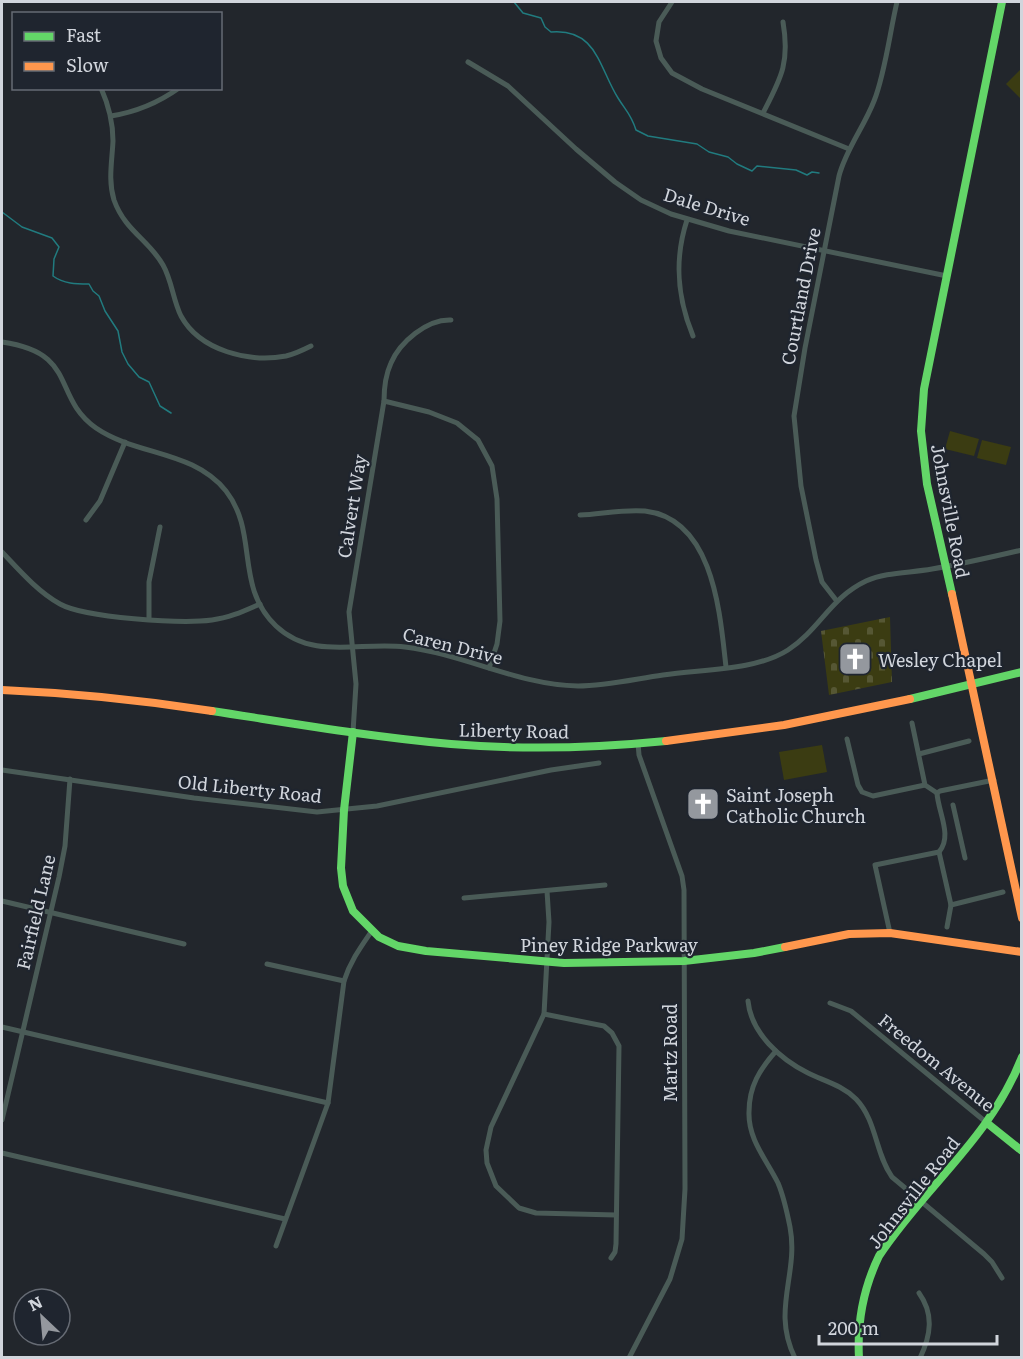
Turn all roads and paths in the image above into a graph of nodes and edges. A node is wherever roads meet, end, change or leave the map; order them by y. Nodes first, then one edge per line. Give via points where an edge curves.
1 (672, 2) edge
2 (897, 2) edge
3 (1002, 2) edge
4 (783, 22) dead end
5 (468, 62) dead end
6 (103, 90) edge
7 (175, 90) edge
8 (764, 113) junction
9 (111, 116) junction
10 (849, 149) junction
11 (687, 220) junction
12 (824, 251) junction
13 (947, 276) junction
14 (451, 320) dead end
15 (693, 336) dead end
16 (2, 342) edge
17 (311, 346) dead end
18 (384, 401) junction
19 (125, 442) junction
20 (580, 515) dead end
21 (86, 520) dead end
22 (160, 527) dead end
23 (1022, 550) edge
24 (2, 552) edge
25 (945, 567) junction
26 (836, 600) junction
27 (260, 604) junction
28 (148, 618) junction
29 (353, 646) junction
30 (726, 667) junction
31 (489, 668) junction
32 (1022, 672) edge
33 (973, 683) junction
34 (2, 690) edge
35 (912, 723) dead end
36 (353, 732) junction
37 (847, 738) dead end
38 (969, 741) dead end
39 (638, 743) junction
40 (919, 754) junction
41 (599, 763) dead end
42 (2, 770) edge
43 (70, 779) junction
44 (994, 780) junction
45 (925, 785) junction
46 (937, 793) junction
47 (953, 806) dead end
48 (344, 810) junction
49 (958, 829) junction
50 (945, 832) junction
51 (939, 852) junction
52 (965, 858) dead end
53 (605, 885) dead end
54 (547, 891) junction
55 (1003, 892) dead end
56 (464, 898) dead end
57 (2, 901) edge
58 (951, 905) junction
59 (50, 913) junction
60 (1022, 918) edge
61 (947, 927) dead end
62 (371, 932) junction
63 (890, 933) junction
64 (184, 944) dead end
65 (1022, 952) edge
66 (547, 961) junction
67 (684, 961) junction
68 (267, 964) dead end
69 (344, 981) junction
70 (748, 1001) dead end
71 (830, 1003) dead end
72 (544, 1014) junction
73 (2, 1027) edge
74 (22, 1032) junction
75 (776, 1051) junction
76 (1022, 1057) edge
77 (328, 1103) junction
78 (2, 1120) edge
79 (987, 1123) junction
80 (1022, 1151) edge
81 (2, 1153) edge
82 (921, 1203) junction
83 (616, 1215) junction
84 (285, 1219) junction
85 (276, 1246) dead end
86 (611, 1258) dead end
87 (1002, 1278) dead end
88 (919, 1293) dead end
89 (628, 1358) edge
90 (795, 1358) edge
91 (859, 1358) edge
92 (920, 1358) edge

1 - 8 street via 659,22 656,41 667,67 684,80
2 - 10 street, Courtland Drive via 877,93
3 - 13 street, Johnsville Road
4 - 8 street via 784,69
5 - 11 street, Dale Drive via 508,86 615,182 641,200
6 - 9 street
7 - 9 street via 145,107
8 - 10 street
9 - 17 street via 110,174 115,201 124,220 162,264 176,304 192,331 214,347 257,357 288,355
10 - 12 street, Courtland Drive via 839,176
11 - 12 street, Dale Drive
11 - 15 street via 678,275
12 - 13 street, Dale Drive
12 - 26 street, Courtland Drive via 794,416 801,486 816,560 822,582
13 - 25 street, Johnsville Road via 924,389 921,431 927,484
14 - 18 street, Calvert Way via 424,328 400,348 390,365
16 - 19 street, Caren Drive via 48,358 88,420
18 - 29 street, Calvert Way via 350,604
18 - 31 street via 457,423 478,440 492,466 497,499 500,621
19 - 21 street via 100,501
19 - 27 street, Caren Drive via 193,464 226,491 242,524 249,578
20 - 30 street via 646,511 673,522 690,536 702,554 714,588
22 - 28 street via 149,582
23 - 25 street, Caren Drive
24 - 28 street via 36,586 66,607
25 - 26 street, Caren Drive via 872,578
25 - 33 street, Johnsville Road
26 - 30 street, Caren Drive via 801,640 785,652 752,664
27 - 28 street via 211,621
27 - 29 street, Caren Drive via 277,627 300,643 327,648
29 - 31 street, Caren Drive via 413,648
29 - 36 street, Calvert Way
30 - 31 street, Caren Drive via 577,686 540,682
32 - 33 street, Liberty Road
33 - 39 street, Liberty Road via 787,725
33 - 44 street, Johnsville Road
34 - 36 street, Liberty Road via 107,697
35 - 40 street
36 - 39 street, Liberty Road via 477,745
36 - 48 street, Piney Ridge Parkway
37 - 45 street via 862,792 873,796
38 - 40 street
39 - 67 street, Martz Road via 682,876
40 - 45 street
41 - 48 street, Old Liberty Road
42 - 43 street, Old Liberty Road
43 - 48 street, Old Liberty Road via 296,811
43 - 59 street, Fairfield Lane via 65,846
44 - 46 street
44 - 60 street, Johnsville Road
45 - 46 street
46 - 50 street
47 - 49 street
48 - 62 street, Piney Ridge Parkway via 343,886 353,911
49 - 50 street
49 - 52 street
50 - 51 street via 944,846
51 - 58 street
51 - 63 street via 875,865
53 - 54 street
54 - 56 street
54 - 66 street
55 - 58 street
57 - 59 street
58 - 61 street
59 - 64 street
59 - 74 street, Fairfield Lane
62 - 66 street, Piney Ridge Parkway via 409,949
62 - 69 street
63 - 65 street, Piney Ridge Parkway
63 - 67 street, Piney Ridge Parkway via 849,934 754,953
66 - 67 street, Piney Ridge Parkway
66 - 72 street
67 - 89 street, Martz Road via 682,1239 670,1279
68 - 69 street
69 - 77 street
70 - 75 street via 757,1028
71 - 79 street, Freedom Avenue via 851,1011
72 - 83 street via 604,1026 619,1046
72 - 83 street via 491,1127 486,1150 490,1174 495,1186 519,1208 536,1213
73 - 74 street
74 - 77 street
74 - 78 street, Fairfield Lane
75 - 82 street via 855,1099 871,1122 887,1170
75 - 90 street via 756,1078 748,1115 755,1144 778,1185 791,1230 784,1322
76 - 79 street, Johnsville Road via 1008,1090
77 - 84 street
79 - 80 street, Freedom Avenue
79 - 82 street, Johnsville Road
81 - 84 street
82 - 87 street via 984,1254
82 - 91 street, Johnsville Road via 880,1255 867,1284 858,1328
83 - 86 street via 616,1244
84 - 85 street
88 - 92 street via 930,1317

